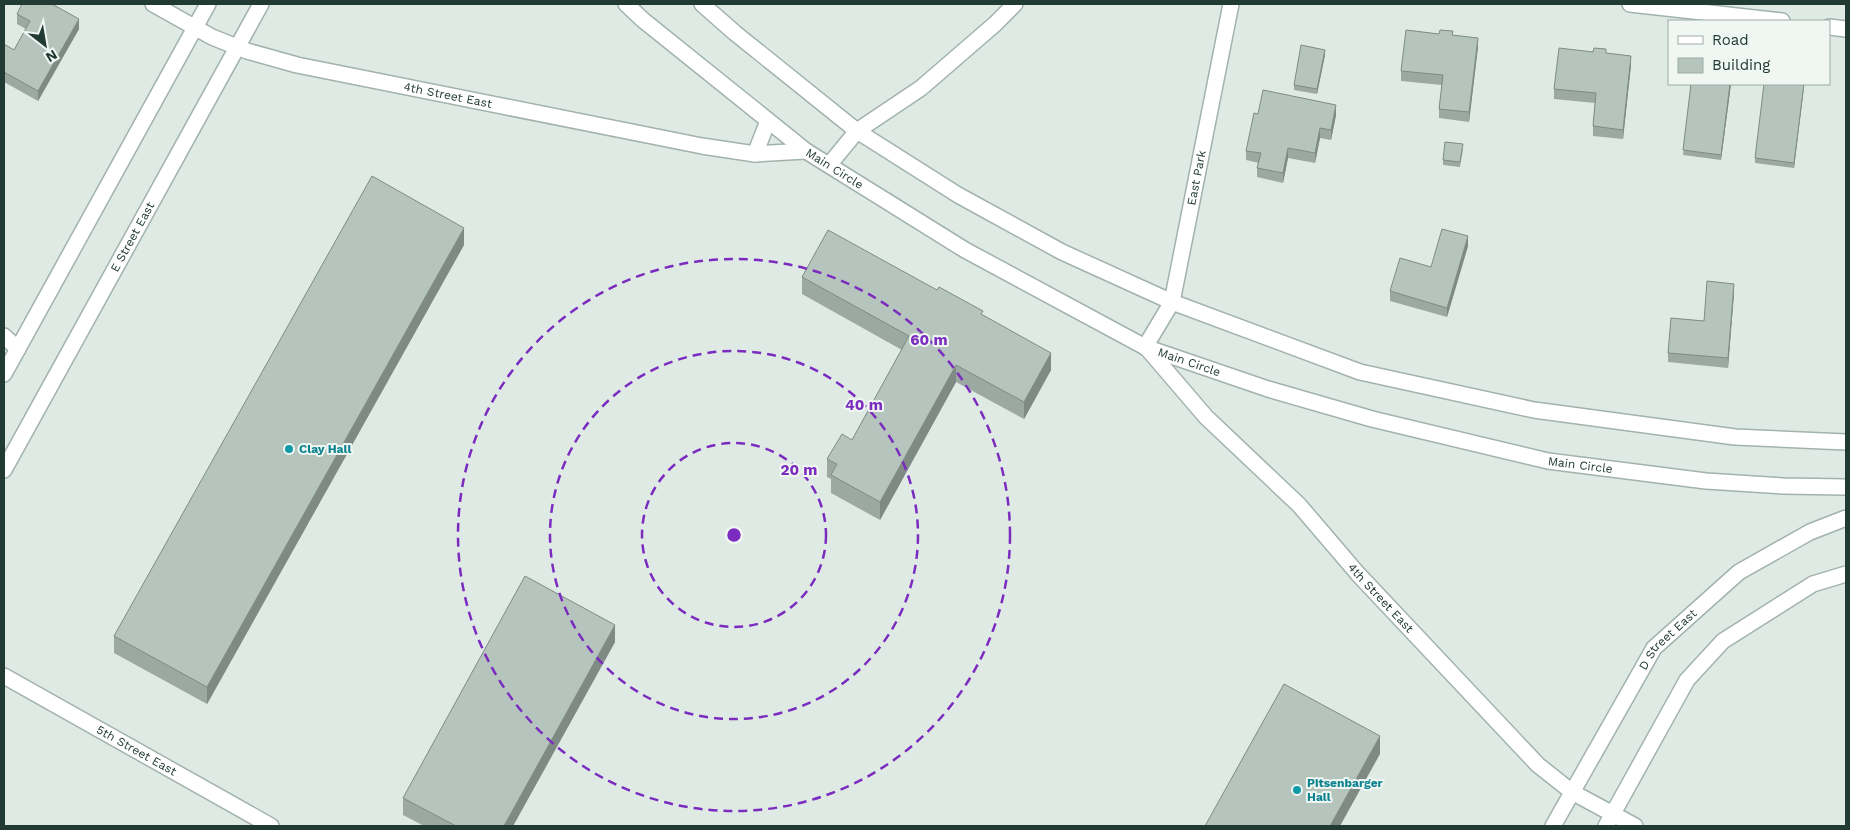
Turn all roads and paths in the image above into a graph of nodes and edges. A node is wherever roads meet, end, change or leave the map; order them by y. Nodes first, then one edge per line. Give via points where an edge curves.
1 (152, 4) edge
2 (208, 4) edge
3 (261, 4) edge
4 (626, 4) edge
5 (702, 4) edge
6 (1015, 4) edge
7 (1231, 4) edge
8 (1630, 4) edge
9 (1773, 20) edge
10 (195, 27) junction
11 (1830, 27) edge
12 (1846, 29) edge
13 (237, 47) junction
14 (768, 121) junction
15 (858, 131) junction
16 (806, 151) junction
17 (755, 154) junction
18 (829, 165) junction
19 (1172, 302) junction
20 (4, 336) edge
21 (1146, 346) junction
22 (18, 350) junction
23 (4, 374) edge
24 (1846, 442) edge
25 (4, 470) edge
26 (1846, 487) edge
27 (1846, 518) edge
28 (1846, 574) edge
29 (4, 676) edge
30 (1572, 792) junction
31 (1610, 820) edge
32 (271, 826) edge
33 (1553, 826) edge
34 (1634, 826) edge

1 - 10 street, 4th Street East
2 - 10 street
3 - 13 street, E Street East
4 - 14 street, Main Circle
5 - 15 street
6 - 15 street via 921,88
7 - 19 street, East Park
8 - 9 street
10 - 13 street, 4th Street East
10 - 22 street
11 - 12 street
13 - 17 street, 4th Street East via 306,66
13 - 25 street, E Street East
14 - 16 street, Main Circle
14 - 17 street
15 - 18 street
15 - 19 street via 958,194 1046,242
16 - 17 street, 4th Street East
16 - 18 street, Main Circle
18 - 21 street, Main Circle via 965,250
19 - 21 street, East Park
19 - 24 street via 1360,372 1534,410 1735,437
20 - 22 street
21 - 26 street, Main Circle via 1268,389 1372,419 1548,461 1706,481
21 - 30 street, 4th Street East via 1206,417 1299,504 1358,574 1538,765
22 - 23 street
27 - 30 street, D Street East via 1810,532 1739,572 1654,648
28 - 31 street via 1813,584 1722,641 1687,680
29 - 32 street, 5th Street East
30 - 31 street, 4th Street East
30 - 33 street, D Street East
31 - 34 street, 4th Street East

